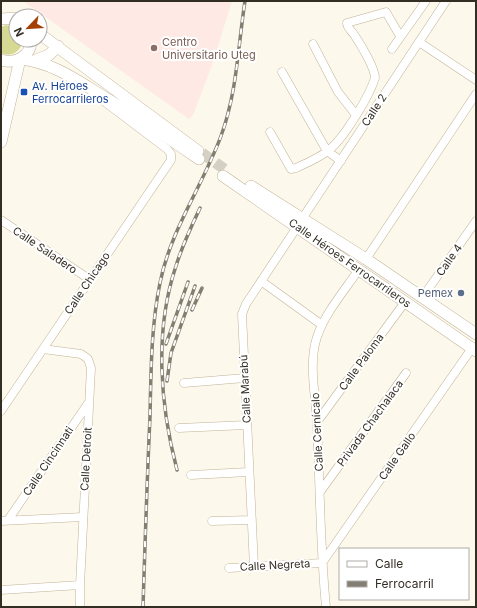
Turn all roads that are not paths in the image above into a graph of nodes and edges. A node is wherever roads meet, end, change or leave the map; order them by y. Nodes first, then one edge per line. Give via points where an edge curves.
1 (426, 1) edge
2 (446, 1) edge
3 (400, 36) junction
4 (48, 39) edge
5 (419, 42) junction
6 (313, 44) dead end
7 (58, 46) junction
8 (29, 48) edge
9 (392, 49) dead end
10 (20, 59) junction
11 (1, 60) edge
12 (36, 60) junction
13 (282, 72) dead end
14 (476, 80) edge
15 (89, 88) junction
16 (476, 94) edge
17 (356, 115) junction
18 (270, 132) dead end
19 (1, 142) edge
20 (328, 151) junction
21 (341, 160) junction
22 (225, 173) tunnel mouth
23 (1, 220) edge
24 (476, 222) edge
25 (300, 223) junction
26 (366, 259) junction
27 (358, 269) junction
28 (89, 280) junction
29 (261, 281) junction
30 (422, 298) junction
31 (405, 302) junction
32 (322, 325) junction
33 (476, 334) edge
34 (43, 349) junction
35 (474, 350) edge
36 (406, 373) dead end
37 (245, 378) junction
38 (184, 383) dead end
39 (89, 402) junction
40 (1, 411) edge
41 (317, 422) junction
42 (247, 426) junction
43 (179, 428) dead end
44 (249, 472) junction
45 (191, 475) dead end
46 (320, 492) junction
47 (83, 517) junction
48 (4, 520) edge
49 (252, 520) junction
50 (212, 521) dead end
51 (322, 563) junction
52 (254, 567) junction
53 (229, 568) dead end
54 (80, 585) junction
55 (1, 590) edge
56 (80, 607) edge
57 (326, 607) edge

1 - 3 street
2 - 5 street, Calle 2
3 - 9 street
3 - 17 street via 386,12 347,23 376,76
4 - 7 main road
5 - 14 street
5 - 21 street, Calle 2
6 - 17 street via 338,92
7 - 12 main road via 50,55
7 - 15 main road via 200,156
8 - 10 main road
10 - 11 main road
10 - 12 main road
10 - 19 main road
12 - 15 main road
13 - 20 street
15 - 28 street, Calle Chicago via 102,102 171,154 171,160
16 - 26 street
17 - 20 street via 337,143
18 - 20 street via 291,169
20 - 21 street
21 - 25 street, Calle 2
22 - 25 main road, Calle Héroes Ferrocarrileros
23 - 28 street, Calle Saladero
24 - 30 street, Calle 4
25 - 26 main road, Calle Héroes Ferrocarrileros
25 - 27 main road, Calle Héroes Ferrocarrileros
25 - 29 street, Calle Marabú
26 - 30 main road, Calle Héroes Ferrocarrileros
27 - 31 main road, Calle Héroes Ferrocarrileros
27 - 32 street, Calle Cernícalo
28 - 34 street, Calle Chicago
29 - 32 street
29 - 37 street, Calle Marabú via 242,314
30 - 33 main road, Calle Héroes Ferrocarrileros
31 - 35 main road, Calle Héroes Ferrocarrileros
31 - 41 street, Calle Paloma
32 - 41 street, Calle Cernícalo via 313,363
34 - 39 street, Calle Detroit via 81,354 88,359 91,368
34 - 40 street, Calle Chicago
35 - 51 street, Calle Gallo
36 - 46 street, Privada Chachalaca
37 - 38 street
37 - 42 street, Calle Marabú
39 - 47 street, Calle Detroit
39 - 48 street, Calle Cincinnati
41 - 46 street, Calle Cernícalo
42 - 43 street
42 - 44 street, Calle Marabú
44 - 45 street
44 - 49 street, Calle Marabú
46 - 51 street, Calle Cernícalo
47 - 48 street
47 - 54 street, Calle Detroit
49 - 50 street
49 - 52 street, Calle Marabú
51 - 52 street, Calle Negreta
51 - 57 street, Calle Cernícalo
52 - 53 street, Calle Negreta
54 - 55 street
54 - 56 street, Calle Detroit

